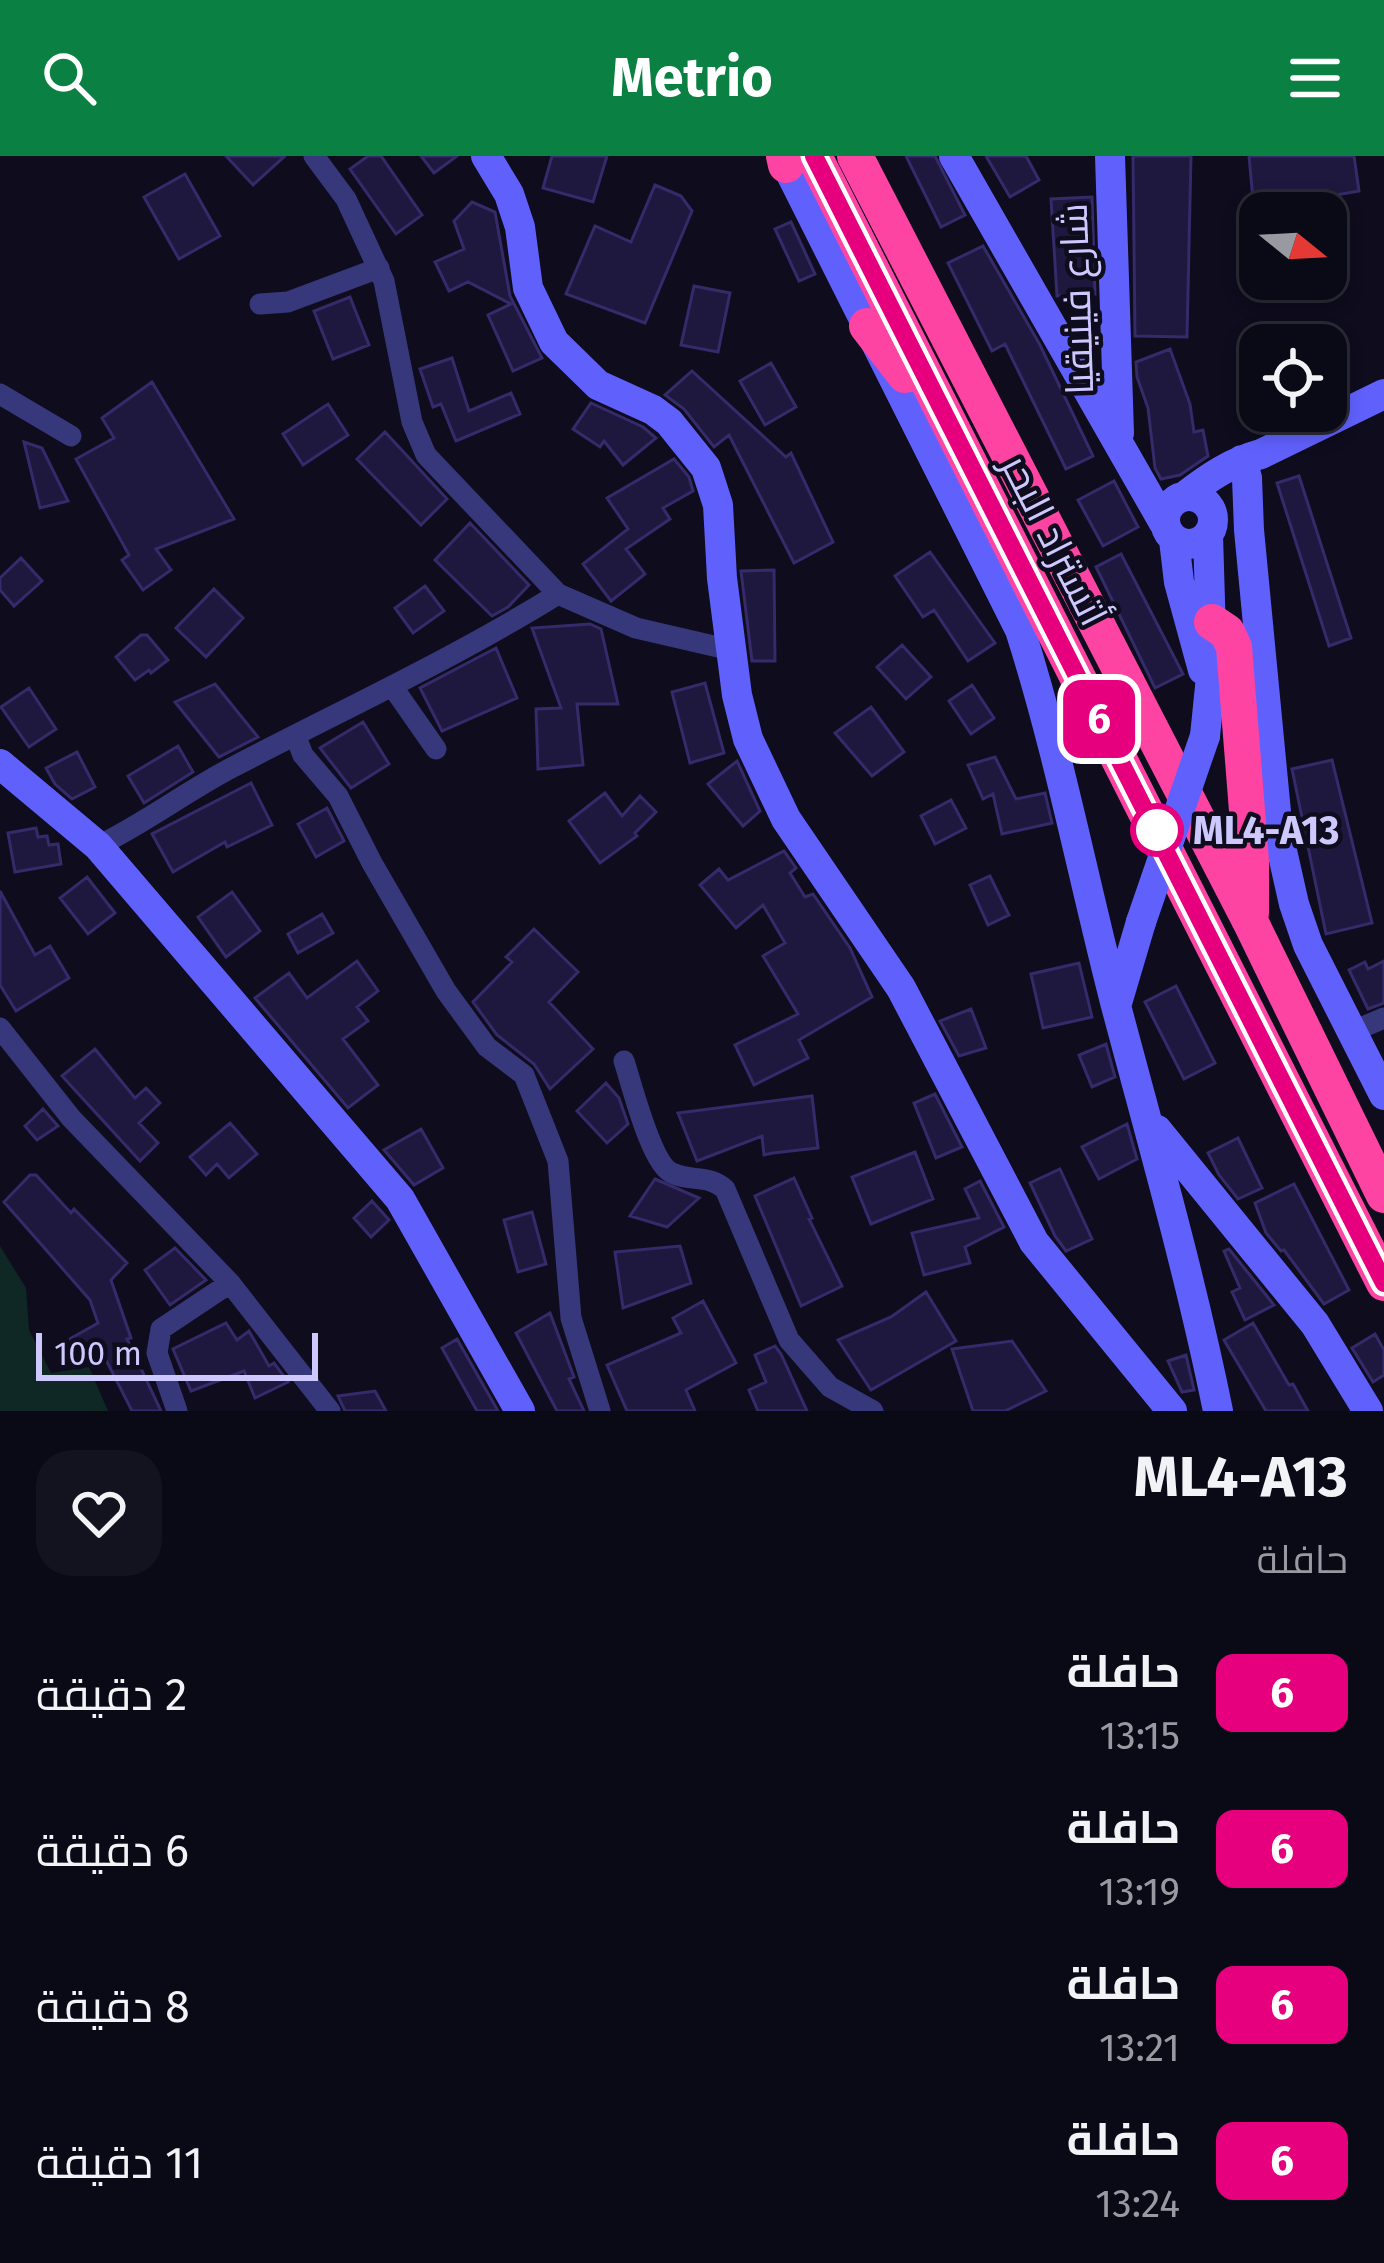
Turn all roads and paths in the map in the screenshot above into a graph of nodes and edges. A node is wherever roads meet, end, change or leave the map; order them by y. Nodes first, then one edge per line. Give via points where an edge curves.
1 (314, 156) edge
2 (486, 156) edge
3 (855, 156) edge
4 (954, 156) edge
5 (1110, 156) edge
6 (791, 158) edge
7 (379, 268) junction
8 (260, 304) dead end
9 (867, 326) junction
10 (0, 394) edge
11 (1384, 394) edge
12 (70, 436) dead end
13 (1120, 440) junction
14 (960, 448) junction
15 (1250, 464) junction
16 (1190, 517) junction
17 (1249, 530) junction
18 (558, 594) junction
19 (1212, 622) junction
20 (731, 650) junction
21 (392, 686) junction
22 (1210, 687) junction
23 (296, 735) junction
24 (436, 748) dead end
25 (0, 764) edge
26 (98, 846) junction
27 (1251, 923) junction
28 (1116, 1006) junction
29 (1384, 1018) edge
30 (0, 1028) edge
31 (1351, 1032) junction
32 (624, 1061) dead end
33 (1384, 1095) edge
34 (1150, 1121) junction
35 (1384, 1195) edge
36 (230, 1283) junction
37 (1384, 1283) edge
38 (177, 1411) edge
39 (330, 1411) edge
40 (520, 1411) edge
41 (600, 1411) edge
42 (873, 1411) edge
43 (1172, 1411) edge
44 (1218, 1411) edge
45 (1368, 1411) edge

1 - 7 street via 346,199
2 - 20 street via 509,194 527,288 554,342 598,385 669,422 706,468 718,505
3 - 27 highway, أتستراد البحر
4 - 13 street
5 - 13 street, شارع فينيقيا
6 - 9 street
6 - 14 highway, أتستراد البحر
7 - 8 street via 288,302
7 - 18 street via 426,455
9 - 14 highway
9 - 28 street via 1020,629
10 - 12 street
11 - 15 street
13 - 16 street via 1142,487
14 - 37 highway, أتستراد البحر
15 - 16 street
15 - 17 street
16 - 17 street
16 - 19 street
16 - 22 street via 1179,582
17 - 31 street via 1278,833 1308,944
18 - 20 street via 655,634
18 - 21 street
19 - 22 street
19 - 27 highway via 1234,646
20 - 43 street via 748,739 785,819 901,988 1034,1243
21 - 23 street
21 - 24 street
22 - 28 street, bridge via 1205,736
23 - 26 street
23 - 41 street via 446,991 487,1047 524,1075 558,1161 571,1318
25 - 26 street
26 - 40 street via 400,1199
27 - 35 highway, أتستراد البحر
28 - 34 street
29 - 31 street
30 - 36 street via 71,1118
31 - 33 street
32 - 42 street via 660,1163 725,1189 789,1340 830,1387
34 - 44 street
34 - 45 street via 1315,1324
36 - 38 street via 160,1329 157,1353
36 - 39 street

